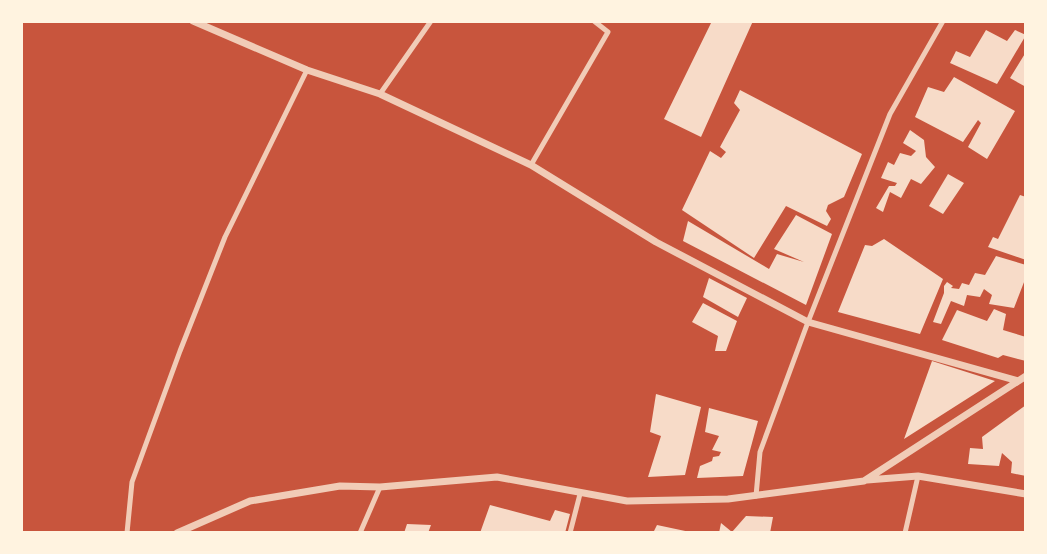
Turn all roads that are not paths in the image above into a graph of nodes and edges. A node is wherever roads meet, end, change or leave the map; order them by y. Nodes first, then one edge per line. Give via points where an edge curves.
1 (193, 21) edge
2 (431, 21) edge
3 (594, 21) edge
4 (943, 21) edge
5 (307, 70) junction
6 (380, 94) junction
7 (531, 165) junction
8 (808, 322) junction
9 (1026, 376) edge
10 (1018, 381) junction
11 (918, 476) junction
12 (864, 481) junction
13 (380, 487) junction
14 (580, 494) junction
15 (1026, 494) edge
16 (756, 496) junction
17 (127, 533) edge
18 (177, 533) edge
19 (359, 533) edge
20 (570, 533) edge
21 (905, 533) edge

1 - 5 street
2 - 6 lane
3 - 7 lane via 608,32
4 - 8 lane via 890,114
5 - 6 street
5 - 17 lane via 225,237 180,351 132,482
6 - 7 street
7 - 8 street via 656,242
8 - 10 street
8 - 16 lane via 760,452
9 - 10 street
10 - 12 street
11 - 12 street
11 - 15 street
11 - 21 lane
12 - 16 street
13 - 14 street via 496,478
13 - 18 street via 340,486 250,500
13 - 19 lane
14 - 16 street via 627,501
14 - 20 lane

